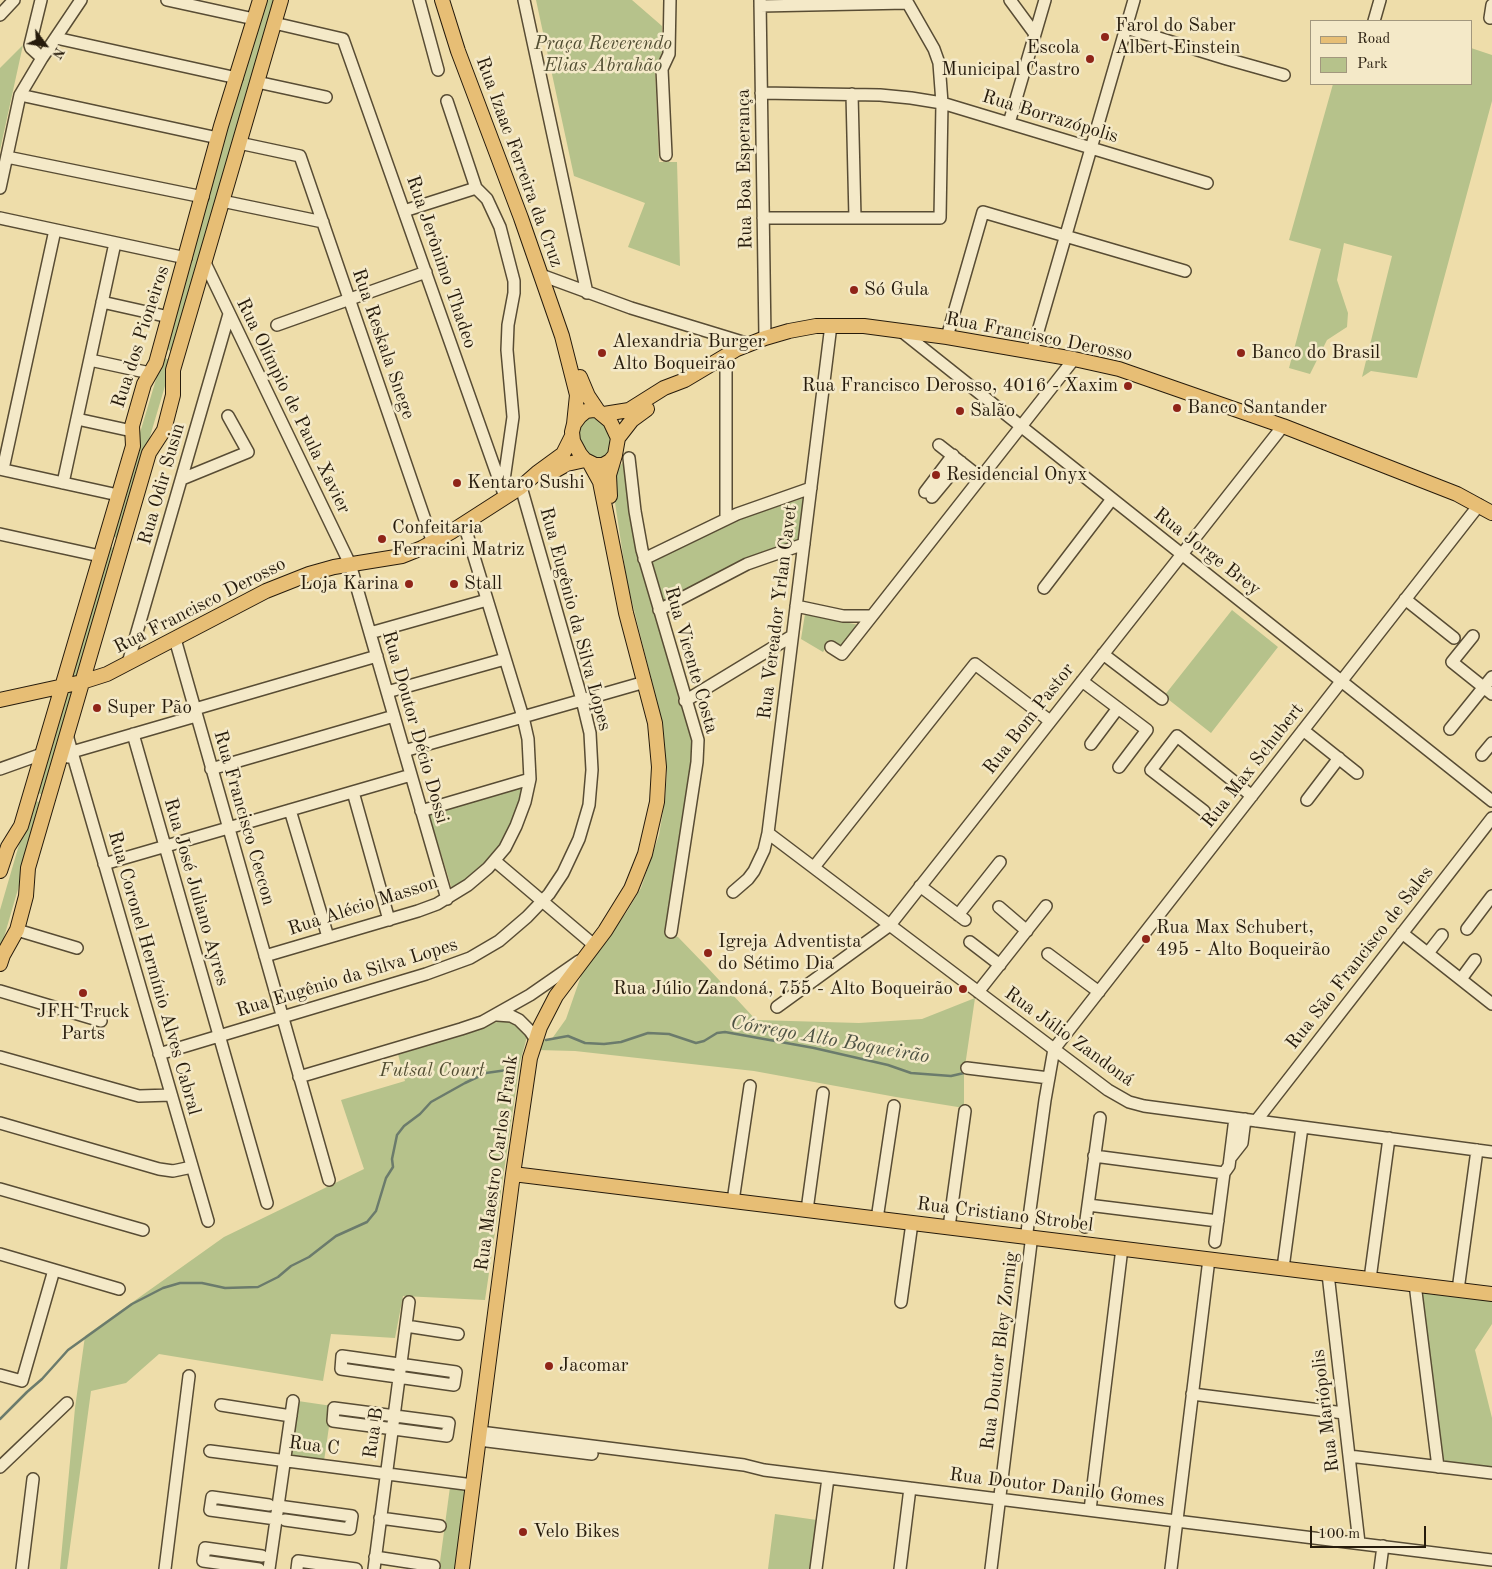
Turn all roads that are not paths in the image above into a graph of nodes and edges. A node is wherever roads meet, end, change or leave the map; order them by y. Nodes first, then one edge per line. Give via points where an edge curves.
1 (14, 0) edge
2 (40, 0) edge
3 (81, 0) edge
4 (167, 0) edge
5 (260, 0) edge
6 (281, 0) edge
7 (419, 0) edge
8 (442, 0) edge
9 (524, 0) edge
10 (670, 0) edge
11 (1010, 0) edge
12 (1045, 0) edge
13 (1134, 0) edge
14 (1380, 0) edge
15 (906, 2) edge
16 (760, 3) edge
17 (1492, 5) edge
18 (0, 15) edge
19 (1490, 18) dead end
20 (254, 19) junction
21 (1374, 20) edge
22 (274, 24) junction
23 (1126, 28) junction
24 (1035, 34) junction
25 (56, 38) junction
26 (42, 58) junction
27 (438, 70) dead end
28 (1284, 75) dead end
29 (237, 78) junction
30 (257, 82) junction
31 (761, 93) junction
32 (852, 94) junction
33 (20, 95) junction
34 (326, 97) dead end
35 (447, 101) dead end
36 (942, 103) junction
37 (1009, 123) junction
38 (218, 138) junction
39 (240, 143) junction
40 (1091, 148) junction
41 (666, 155) dead end
42 (7, 157) junction
43 (1207, 183) dead end
44 (0, 188) edge
45 (476, 188) junction
46 (202, 197) junction
47 (222, 201) junction
48 (404, 210) junction
49 (0, 218) edge
50 (763, 218) junction
51 (855, 218) junction
52 (323, 222) junction
53 (55, 230) junction
54 (1066, 236) junction
55 (115, 243) junction
56 (186, 258) junction
57 (205, 263) junction
58 (1185, 271) dead end
59 (426, 272) junction
60 (541, 275) junction
61 (587, 293) junction
62 (349, 299) junction
63 (102, 302) junction
64 (229, 314) junction
65 (169, 317) junction
66 (278, 325) dead end
67 (831, 325) junction
68 (900, 330) junction
69 (562, 336) junction
70 (947, 337) junction
71 (765, 338) junction
72 (749, 344) junction
73 (161, 346) junction
74 (179, 350) junction
75 (1032, 352) junction
76 (726, 356) junction
77 (1074, 359) junction
78 (90, 360) junction
79 (150, 373) junction
80 (685, 380) junction
81 (601, 413) junction
82 (228, 416) dead end
83 (77, 419) junction
84 (1021, 426) junction
85 (1283, 426) junction
86 (573, 430) junction
87 (132, 431) junction
88 (618, 438) junction
89 (939, 445) dead end
90 (615, 455) junction
91 (629, 458) dead end
92 (957, 459) junction
93 (587, 461) junction
94 (2, 469) edge
95 (981, 478) junction
96 (182, 479) junction
97 (63, 482) junction
98 (521, 487) junction
99 (811, 488) junction
100 (504, 493) junction
101 (928, 494) dead end
102 (118, 495) junction
103 (1112, 499) junction
104 (1479, 505) junction
105 (1492, 514) edge
106 (726, 519) junction
107 (464, 524) junction
108 (0, 534) edge
109 (104, 542) junction
110 (433, 543) junction
111 (804, 544) junction
112 (121, 550) junction
113 (1182, 554) junction
114 (100, 556) junction
115 (644, 558) junction
116 (616, 559) junction
117 (350, 564) junction
118 (1044, 588) dead end
119 (487, 600) junction
120 (1405, 600) junction
121 (796, 606) junction
122 (659, 610) junction
123 (872, 616) junction
124 (370, 634) junction
125 (792, 636) junction
126 (1473, 636) dead end
127 (1454, 638) dead end
128 (174, 639) junction
129 (831, 647) dead end
130 (1103, 654) junction
131 (377, 656) junction
132 (505, 658) junction
133 (128, 663) junction
134 (1492, 676) edge
135 (1082, 681) junction
136 (1341, 681) junction
137 (82, 682) junction
138 (645, 682) junction
139 (62, 686) junction
140 (1488, 690) edge
141 (387, 692) junction
142 (1162, 699) dead end
143 (0, 700) edge
144 (582, 700) junction
145 (685, 701) junction
146 (1118, 708) junction
147 (196, 713) junction
148 (394, 716) junction
149 (523, 717) junction
150 (1050, 721) junction
151 (1450, 728) dead end
152 (1303, 730) junction
153 (133, 734) junction
154 (67, 735) junction
155 (1492, 742) edge
156 (1090, 744) dead end
157 (404, 751) junction
158 (72, 752) junction
159 (42, 754) junction
160 (1482, 755) dead end
161 (1339, 758) junction
162 (18, 762) junction
163 (1119, 767) dead end
164 (0, 769) edge
165 (212, 769) junction
166 (1357, 773) dead end
167 (36, 774) junction
168 (55, 775) junction
169 (411, 776) junction
170 (530, 779) junction
171 (31, 791) junction
172 (353, 792) junction
173 (1252, 796) junction
174 (49, 797) junction
175 (1307, 800) dead end
176 (1492, 801) edge
177 (290, 810) junction
178 (421, 811) junction
179 (1204, 811) dead end
180 (1492, 818) edge
181 (228, 828) junction
182 (768, 833) junction
183 (165, 847) junction
184 (495, 861) junction
185 (1000, 862) dead end
186 (104, 864) junction
187 (814, 868) junction
188 (0, 871) edge
189 (920, 886) junction
190 (733, 892) dead end
191 (1492, 896) edge
192 (446, 899) junction
193 (542, 902) junction
194 (1046, 906) dead end
195 (998, 908) dead end
196 (389, 920) junction
197 (890, 925) junction
198 (17, 930) junction
199 (1466, 930) dead end
200 (1027, 931) junction
201 (671, 932) dead end
202 (1402, 933) junction
203 (1442, 935) dead end
204 (328, 938) junction
205 (970, 942) dead end
206 (594, 945) junction
207 (78, 948) dead end
208 (1428, 953) junction
209 (1048, 954) dead end
210 (265, 956) junction
211 (582, 960) junction
212 (1475, 960) dead end
213 (0, 964) edge
214 (1000, 964) junction
215 (1461, 979) junction
216 (0, 991) edge
217 (978, 992) junction
218 (1099, 992) junction
219 (1492, 1004) edge
220 (777, 1007) dead end
221 (495, 1016) junction
222 (282, 1017) junction
223 (101, 1022) dead end
224 (219, 1036) junction
225 (536, 1040) junction
226 (1054, 1049) junction
227 (159, 1054) junction
228 (0, 1057) edge
229 (967, 1068) dead end
230 (299, 1076) junction
231 (1048, 1078) junction
232 (750, 1086) dead end
233 (823, 1093) dead end
234 (171, 1095) junction
235 (894, 1106) dead end
236 (965, 1111) dead end
237 (1100, 1118) dead end
238 (1246, 1119) junction
239 (0, 1123) edge
240 (1302, 1127) junction
241 (1389, 1138) junction
242 (1477, 1150) junction
243 (1492, 1152) edge
244 (1094, 1156) junction
245 (192, 1167) junction
246 (1224, 1173) junction
247 (513, 1174) junction
248 (329, 1180) dead end
249 (0, 1189) edge
250 (733, 1201) junction
251 (267, 1203) dead end
252 (1088, 1205) junction
253 (806, 1210) junction
254 (877, 1219) junction
255 (208, 1221) dead end
256 (1218, 1221) junction
257 (912, 1223) junction
258 (1084, 1226) dead end
259 (949, 1227) junction
260 (143, 1230) dead end
261 (1029, 1237) junction
262 (1215, 1242) dead end
263 (1122, 1248) junction
264 (0, 1254) edge
265 (1209, 1259) junction
266 (1283, 1268) junction
267 (54, 1270) junction
268 (1328, 1274) junction
269 (1370, 1279) junction
270 (1415, 1284) junction
271 (120, 1289) dead end
272 (1458, 1290) junction
273 (1492, 1294) edge
274 (409, 1302) dead end
275 (901, 1302) dead end
276 (406, 1326) junction
277 (458, 1334) dead end
278 (401, 1364) junction
279 (0, 1375) edge
280 (189, 1376) dead end
281 (399, 1377) junction
282 (1192, 1394) junction
283 (293, 1401) dead end
284 (67, 1403) dead end
285 (221, 1405) dead end
286 (1344, 1413) junction
287 (290, 1416) junction
288 (394, 1416) junction
289 (408, 1418) junction
290 (392, 1429) junction
291 (418, 1432) junction
292 (480, 1436) junction
293 (210, 1451) dead end
294 (1349, 1456) junction
295 (284, 1460) junction
296 (0, 1467) edge
297 (1438, 1467) junction
298 (386, 1473) junction
299 (1492, 1473) edge
300 (828, 1478) junction
301 (33, 1479) dead end
302 (473, 1485) junction
303 (910, 1488) junction
304 (1000, 1499) junction
305 (253, 1502) junction
306 (279, 1506) junction
307 (1090, 1510) junction
308 (263, 1517) junction
309 (380, 1518) junction
310 (281, 1519) junction
311 (1177, 1521) junction
312 (302, 1522) junction
313 (440, 1526) dead end
314 (1359, 1543) junction
315 (1383, 1546) junction
316 (245, 1553) junction
317 (262, 1556) dead end
318 (375, 1557) junction
319 (1492, 1560) edge
320 (434, 1566) dead end
321 (22, 1569) edge
322 (165, 1569) edge
323 (256, 1569) edge
324 (269, 1569) edge
325 (296, 1569) edge
326 (350, 1569) edge
327 (374, 1569) edge
328 (462, 1569) edge
329 (816, 1569) edge
330 (900, 1569) edge
331 (991, 1569) edge
332 (1171, 1569) edge
333 (1380, 1569) edge

1 - 18 street
2 - 26 street via 30,48
3 - 25 street
4 - 20 street
5 - 20 main road, Rua dos Pioneiros
6 - 22 main road, Rua dos Pioneiros
7 - 27 street
8 - 60 main road, Rua Izaac Ferreira da Cruz via 468,80
9 - 61 street
10 - 41 street via 669,54 662,69
11 - 24 street
12 - 24 street
13 - 23 street
14 - 21 street
15 - 16 street
15 - 36 street via 937,56
16 - 31 street, Rua Boa Esperança
17 - 19 street
20 - 29 main road, Rua dos Pioneiros
22 - 30 main road, Rua dos Pioneiros
22 - 48 street, Rua Jerônimo Thadeo via 343,39
23 - 28 street
23 - 40 street
24 - 37 street
25 - 26 street
25 - 29 street
26 - 33 street
29 - 38 main road, Rua dos Pioneiros
30 - 34 street
30 - 39 main road, Rua dos Pioneiros
31 - 32 street, Rua Borrazópolis
31 - 50 street, Rua Boa Esperança
32 - 36 street, Rua Borrazópolis via 898,96
32 - 51 street
33 - 38 street
33 - 42 street
35 - 45 street
36 - 37 street, Rua Borrazópolis
36 - 51 street via 940,218
37 - 40 street, Rua Borrazópolis
38 - 46 main road, Rua dos Pioneiros
39 - 47 main road, Rua dos Pioneiros
39 - 52 street, Rua Reskala Snege via 300,156
40 - 43 street, Rua Borrazópolis
40 - 54 street
42 - 44 street
42 - 46 street
45 - 48 street
45 - 100 street via 487,199 500,227 515,288 508,325 513,417
46 - 56 main road, Rua dos Pioneiros
47 - 52 street
47 - 57 main road, Rua dos Pioneiros
48 - 59 street, Rua Jerônimo Thadeo
49 - 53 street
50 - 51 street
50 - 71 street, Rua Boa Esperança
52 - 62 street, Rua Reskala Snege
53 - 55 street
53 - 94 street
54 - 58 street
54 - 70 street via 983,212
54 - 75 street
55 - 56 street
55 - 63 street
56 - 65 main road, Rua dos Pioneiros
57 - 64 street, Rua Olímpio de Paula Xavier
57 - 74 main road, Rua dos Pioneiros
59 - 62 street
59 - 100 street, Rua Jerônimo Thadeo
60 - 61 street
60 - 69 main road, Rua Izaac Ferreira da Cruz
61 - 72 street
62 - 66 street
62 - 110 street, Rua Reskala Snege
63 - 65 street
63 - 78 street
64 - 96 street, Rua Odir Susin
64 - 117 street, Rua Olímpio de Paula Xavier
65 - 73 main road, Rua dos Pioneiros
67 - 68 main road, Rua Francisco Derosso
67 - 71 main road, Rua Francisco Derosso via 801,328
67 - 99 street, Rua Vereador Yrlan Cavet
68 - 70 main road, Rua Francisco Derosso
68 - 84 street, Rua Jorge Brey
69 - 81 main road, Rua Izaac Ferreira da Cruz via 588,396
69 - 86 main road, Rua Izaac Ferreira da Cruz via 576,389
70 - 75 main road, Rua Francisco Derosso
71 - 72 main road, Rua Francisco Derosso
72 - 76 main road, Rua Francisco Derosso
73 - 74 main road via 167,353
73 - 79 main road, Rua dos Pioneiros
74 - 112 main road, Rua dos Pioneiros via 173,370 174,391 168,415 161,437 149,453
75 - 77 main road, Rua Francisco Derosso
76 - 80 main road, Rua Francisco Derosso
76 - 106 street
77 - 84 street
77 - 85 main road, Rua Francisco Derosso via 1119,369
78 - 79 street
78 - 83 street
79 - 87 main road, Rua dos Pioneiros
80 - 81 main road, Rua Francisco Derosso via 664,388 629,410
80 - 88 main road, Rua Francisco Derosso via 632,420
81 - 86 main road via 586,411
81 - 88 main road via 610,421
82 - 96 street via 248,452
83 - 87 street
83 - 97 street
84 - 95 street
84 - 103 street, Rua Jorge Brey
85 - 104 main road, Rua Francisco Derosso
85 - 113 street, Rua Bom Pastor
86 - 93 main road via 576,448
86 - 98 main road, Rua Francisco Derosso via 563,454
87 - 102 main road, Rua dos Pioneiros via 132,446
88 - 90 main road
89 - 92 street
90 - 93 main road via 603,465
90 - 116 main road, Rua Maestro Carlos Frank via 609,482
91 - 115 street, Rua Vicente Costa
92 - 95 street
92 - 101 street
93 - 98 main road, Rua Francisco Derosso via 563,466
93 - 116 main road, Rua Maestro Carlos Frank via 600,482
94 - 97 street
95 - 123 street
96 - 133 street, Rua Odir Susin
97 - 102 street
98 - 100 main road, Rua Francisco Derosso
98 - 144 street, Rua Eugênio da Silva Lopes
99 - 106 street
99 - 111 street, Rua Vereador Yrlan Cavet
100 - 107 main road, Rua Francisco Derosso
102 - 109 main road, Rua dos Pioneiros
103 - 113 street, Rua Jorge Brey
103 - 118 street
104 - 105 main road, Rua Francisco Derosso
104 - 120 street, Rua Max Schubert
106 - 115 street
107 - 110 main road, Rua Francisco Derosso
107 - 119 street, Rua Alécio Masson
108 - 114 street
109 - 112 main road via 112,540
109 - 114 main road, Rua dos Pioneiros
110 - 117 main road, Rua Francisco Derosso via 402,556
111 - 121 street, Rua Vereador Yrlan Cavet
111 - 122 street via 747,564
112 - 137 main road, Rua dos Pioneiros
113 - 130 street, Rua Bom Pastor
113 - 136 street, Rua Jorge Brey
114 - 139 main road, Rua dos Pioneiros
115 - 122 street, Rua Vicente Costa
116 - 138 main road, Rua Maestro Carlos Frank via 626,613
117 - 124 street, Rua Doutor Décio Dossi
117 - 128 main road, Rua Francisco Derosso via 281,584
119 - 124 street
119 - 132 street, Rua Alécio Masson
120 - 127 street
120 - 136 street, Rua Max Schubert
121 - 123 street via 843,616
121 - 125 street, Rua Vereador Yrlan Cavet
122 - 145 street, Rua Vicente Costa
123 - 129 street via 842,654
124 - 131 street, Rua Doutor Décio Dossi
125 - 145 street
125 - 182 street, Rua Vereador Yrlan Cavet
126 - 140 street via 1452,662
128 - 133 main road, Rua Francisco Derosso
128 - 147 street, Rua Francisco Ceccon
130 - 135 street, Rua Bom Pastor
130 - 142 street
131 - 141 street, Rua Doutor Décio Dossi
131 - 147 street
132 - 141 street
132 - 149 street, Rua Alécio Masson
133 - 137 main road, Rua Francisco Derosso
134 - 140 street
135 - 146 street
135 - 150 street, Rua Bom Pastor
136 - 152 street, Rua Max Schubert
136 - 176 street, Rua Jorge Brey
137 - 139 main road, Rua Francisco Derosso
137 - 154 main road, Rua dos Pioneiros
138 - 144 street
138 - 206 main road, Rua Maestro Carlos Frank via 659,752 655,818 631,889
139 - 143 main road, Rua Francisco Derosso
139 - 159 main road, Rua dos Pioneiros
140 - 151 street
141 - 148 street, Rua Doutor Décio Dossi
144 - 149 street
144 - 193 street, Rua Eugênio da Silva Lopes via 592,751 590,805 571,858
145 - 201 street, Rua Vicente Costa via 696,732 698,750
146 - 156 street
146 - 163 street via 1147,730
147 - 153 street
147 - 165 street, Rua Francisco Ceccon
148 - 157 street, Rua Doutor Décio Dossi
148 - 165 street
149 - 157 street
149 - 170 street, Rua Alécio Masson via 530,752
150 - 187 street via 975,664
150 - 189 street, Rua Bom Pastor
152 - 161 street
152 - 173 street, Rua Max Schubert
153 - 158 street
153 - 183 street, Rua José Juliano Ayres
154 - 158 street, Rua Coronel Hermínio Alves Cabral
154 - 168 main road, Rua dos Pioneiros
155 - 160 street
157 - 169 street, Rua Doutor Décio Dossi
158 - 168 street
158 - 186 street, Rua Coronel Hermínio Alves Cabral
159 - 162 street
159 - 167 main road, Rua dos Pioneiros
161 - 166 street
161 - 175 street
162 - 164 street
162 - 167 street
165 - 181 street, Rua Francisco Ceccon
167 - 171 main road, Rua dos Pioneiros
168 - 174 main road, Rua dos Pioneiros
169 - 172 street
169 - 178 street, Rua Doutor Décio Dossi
170 - 178 street
170 - 184 street, Rua Alécio Masson via 516,826
171 - 174 main road via 41,799
171 - 188 main road, Rua dos Pioneiros
172 - 177 street
172 - 196 street
173 - 179 street via 1177,736 1151,770
173 - 218 street, Rua Max Schubert
174 - 198 main road, Rua dos Pioneiros via 28,868 26,896
177 - 181 street
177 - 204 street
178 - 192 street, Rua Doutor Décio Dossi
180 - 202 street, Rua São Francisco de Sales
181 - 183 street
181 - 210 street, Rua Francisco Ceccon
182 - 187 street, Rua Júlio Zandoná
182 - 190 street, Rua Vereador Yrlan Cavet via 754,871
183 - 186 street
183 - 224 street, Rua José Juliano Ayres
184 - 192 street, Rua Alécio Masson via 480,876
184 - 193 street
185 - 189 street via 962,917
186 - 227 street, Rua Coronel Hermínio Alves Cabral
187 - 197 street, Rua Júlio Zandoná
189 - 197 street, Rua Bom Pastor
191 - 199 street
192 - 196 street, Rua Alécio Masson
193 - 206 street
193 - 222 street, Rua Eugênio da Silva Lopes via 499,941 456,964
194 - 200 street
195 - 200 street
196 - 204 street, Rua Alécio Masson
197 - 217 street, Rua Júlio Zandoná
197 - 220 street, Rua Bom Pastor
198 - 207 street
198 - 213 main road, Rua dos Pioneiros
200 - 214 street
202 - 208 street
202 - 238 street, Rua São Francisco de Sales
203 - 208 street
204 - 210 street, Rua Alécio Masson
205 - 214 street
206 - 211 main road, Rua Maestro Carlos Frank
208 - 215 street
209 - 218 street
210 - 222 street, Rua Francisco Ceccon
211 - 221 street
211 - 225 main road, Rua Maestro Carlos Frank via 556,996
212 - 215 street
214 - 217 street
215 - 219 street
216 - 223 street
217 - 226 street, Rua Júlio Zandoná
218 - 226 street, Rua Max Schubert
221 - 225 street via 505,1015 519,1020
221 - 230 street
222 - 224 street, Rua Eugênio da Silva Lopes
222 - 230 street, Rua Francisco Ceccon
224 - 227 street, Rua Eugênio da Silva Lopes
224 - 251 street, Rua José Juliano Ayres
225 - 247 main road, Rua Maestro Carlos Frank via 526,1077
226 - 231 street, Rua Doutor Bley Zornig
226 - 238 street, Rua Júlio Zandoná via 1114,1095 1129,1102
227 - 234 street, Rua Coronel Hermínio Alves Cabral
228 - 234 street via 139,1096
229 - 231 street
230 - 248 street, Rua Francisco Ceccon
231 - 261 street, Rua Doutor Bley Zornig via 1027,1232
232 - 250 street
233 - 253 street
234 - 245 street, Rua Coronel Hermínio Alves Cabral
235 - 254 street
236 - 259 street
237 - 244 street
238 - 240 street, Rua Júlio Zandoná
238 - 246 street via 1242,1143
239 - 245 street via 159,1169 173,1171
240 - 241 street, Rua Júlio Zandoná
240 - 266 street
241 - 242 street, Rua Júlio Zandoná
241 - 269 street
242 - 243 street, Rua Júlio Zandoná
242 - 272 street
244 - 246 street
244 - 252 street
245 - 255 street, Rua Coronel Hermínio Alves Cabral
246 - 256 street
247 - 250 main road, Rua Cristiano Strobel
247 - 292 main road, Rua Maestro Carlos Frank
249 - 260 street
250 - 253 main road, Rua Cristiano Strobel
252 - 256 street
252 - 258 street
253 - 254 main road, Rua Cristiano Strobel
254 - 257 main road, Rua Cristiano Strobel
256 - 262 street
257 - 259 main road, Rua Cristiano Strobel
257 - 275 street
259 - 261 main road, Rua Cristiano Strobel
261 - 263 main road, Rua Cristiano Strobel
261 - 304 street, Rua Doutor Bley Zornig via 1031,1243
263 - 265 main road, Rua Cristiano Strobel
263 - 307 street
264 - 267 street
265 - 266 main road, Rua Cristiano Strobel
265 - 282 street
266 - 268 main road, Rua Cristiano Strobel
267 - 271 street
267 - 279 street via 22,1381
268 - 269 main road, Rua Cristiano Strobel
268 - 286 street, Rua Mariópolis
269 - 270 main road, Rua Cristiano Strobel
270 - 272 main road, Rua Cristiano Strobel
270 - 297 street
272 - 273 main road, Rua Cristiano Strobel
274 - 276 street, Rua B
276 - 277 street
276 - 278 street, Rua B
278 - 281 street, Rua B
278 - 281 street via 456,1372 454,1385
278 - 281 street via 342,1356 341,1368
280 - 322 street
281 - 288 street, Rua B
282 - 286 street
282 - 311 street
283 - 287 street
284 - 296 street
285 - 287 street
286 - 294 street, Rua Mariópolis
287 - 295 street
288 - 289 street
288 - 290 street, Rua B
288 - 290 street via 334,1408 332,1421
289 - 291 street
289 - 291 street via 449,1424 447,1436
290 - 291 street
290 - 298 street, Rua B
292 - 300 street, Rua Doutor Danilo Gomes via 612,1456 618,1449
292 - 302 main road, Rua Maestro Carlos Frank
293 - 295 street, Rua C
294 - 297 street
294 - 314 street, Rua Mariópolis
295 - 298 street, Rua C
295 - 306 street
297 - 299 street
298 - 302 street, Rua C
298 - 309 street, Rua B
300 - 303 street, Rua Doutor Danilo Gomes
300 - 329 street
301 - 321 street
302 - 328 main road, Rua Maestro Carlos Frank
303 - 304 street, Rua Doutor Danilo Gomes
303 - 330 street
304 - 307 street, Rua Doutor Danilo Gomes
304 - 331 street, Rua Doutor Bley Zornig
305 - 306 street
305 - 308 street
305 - 308 street via 212,1497 210,1510
306 - 310 street
306 - 312 street
306 - 312 street via 352,1516 350,1529
307 - 311 street, Rua Doutor Danilo Gomes
308 - 310 street
309 - 313 street
309 - 318 street, Rua B
310 - 312 street
310 - 324 street
311 - 314 street, Rua Doutor Danilo Gomes
311 - 332 street
314 - 315 street, Rua Doutor Danilo Gomes
315 - 319 street, Rua Doutor Danilo Gomes
315 - 333 street
316 - 317 street
316 - 323 street
316 - 323 street via 205,1548 203,1561
318 - 320 street
318 - 327 street, Rua B
325 - 326 street via 298,1561

